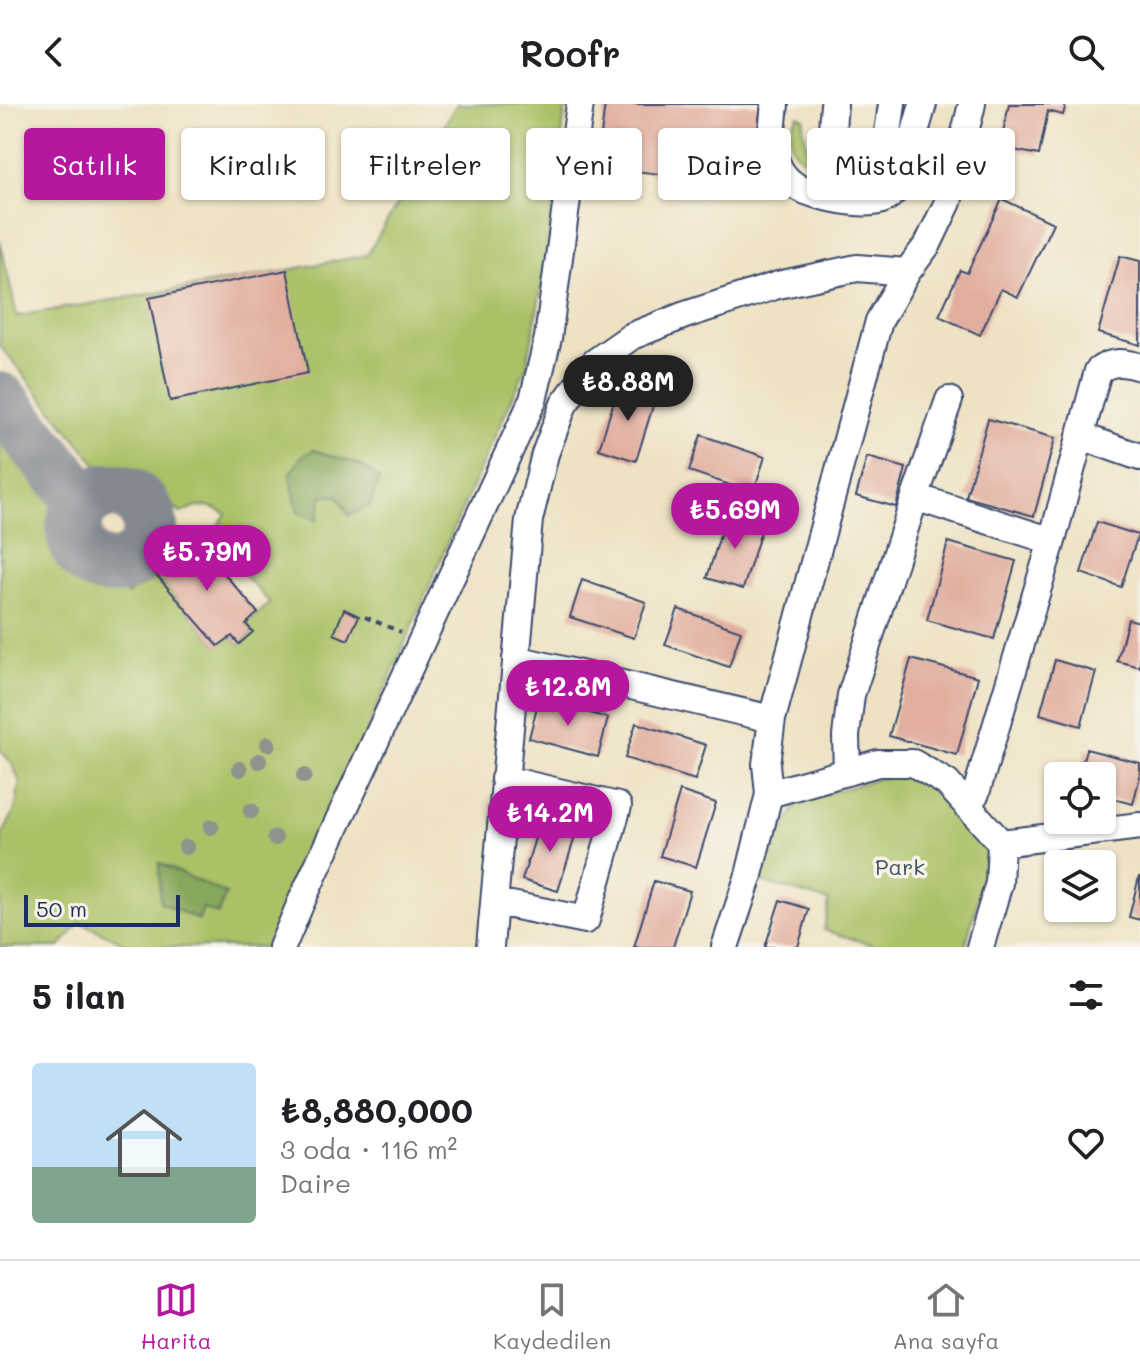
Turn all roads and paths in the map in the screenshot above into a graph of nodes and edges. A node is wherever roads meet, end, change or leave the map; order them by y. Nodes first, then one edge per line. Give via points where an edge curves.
1 (580, 104) edge
2 (775, 104) edge
3 (834, 104) edge
4 (892, 104) edge
5 (923, 104) edge
6 (972, 104) edge
7 (907, 272) junction
8 (1140, 367) edge
9 (949, 400) dead end
10 (1080, 436) junction
11 (1140, 457) edge
12 (915, 497) junction
13 (1052, 541) junction
14 (365, 617) dead end
15 (421, 641) junction
16 (516, 659) junction
17 (772, 719) junction
18 (847, 772) junction
19 (504, 779) junction
20 (769, 794) junction
21 (968, 805) junction
22 (1140, 826) edge
23 (1001, 843) junction
24 (496, 902) junction
25 (282, 947) edge
26 (490, 947) edge
27 (725, 947) edge
28 (980, 947) edge

1 - 15 street via 548,338 533,400
2 - 5 street via 773,148 786,178 813,193 869,203 894,193 901,182
3 - 4 street via 838,139 876,147 887,140
6 - 7 street via 948,202
7 - 16 street via 857,268 778,285 632,336 595,362 564,404 545,454 529,520
7 - 17 street via 879,321
8 - 10 street via 1119,362 1098,371
9 - 12 street
10 - 11 street
10 - 13 street
12 - 13 street
12 - 18 street via 851,695
13 - 21 street
14 - 15 path
15 - 25 street
16 - 17 street
16 - 19 street
17 - 20 street via 766,764
18 - 20 street
18 - 21 street via 878,763 913,763 947,783
19 - 24 street
19 - 24 street via 618,806 586,920
20 - 27 street
21 - 23 street
22 - 23 street
23 - 28 street via 999,883
24 - 26 street

